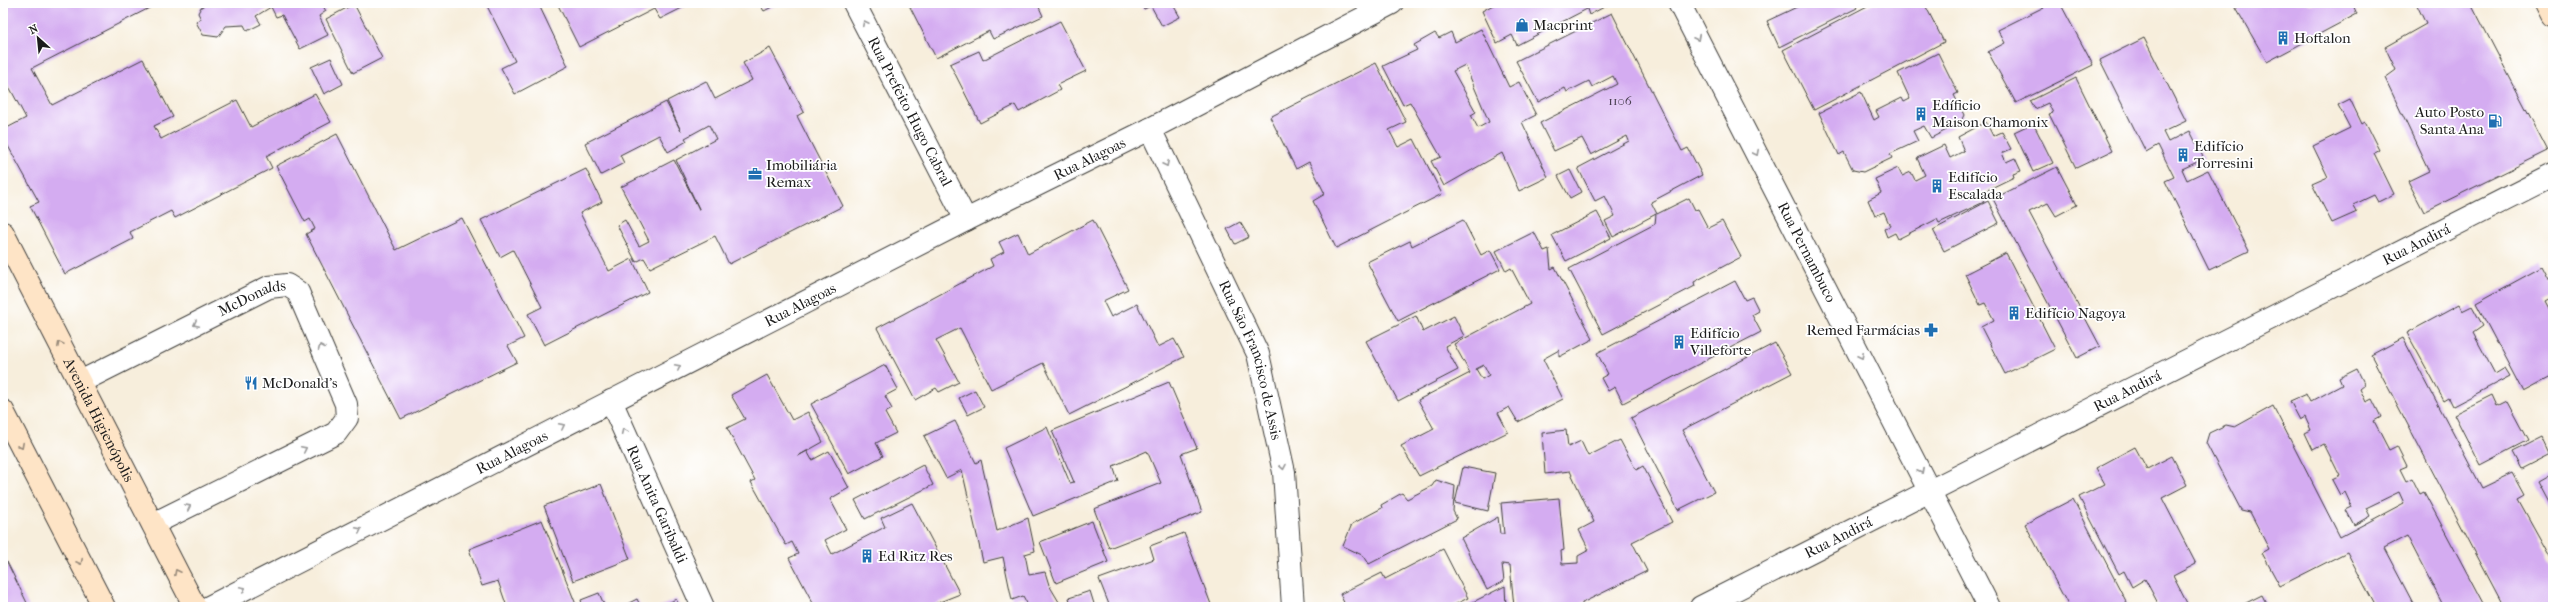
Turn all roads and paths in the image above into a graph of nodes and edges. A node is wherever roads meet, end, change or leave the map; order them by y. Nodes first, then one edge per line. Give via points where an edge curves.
1 (854, 3) edge
2 (1392, 3) edge
3 (1679, 3) edge
4 (2547, 3) edge
5 (2553, 15) edge
6 (1150, 129) junction
7 (2553, 175) edge
8 (966, 220) junction
9 (3, 233) edge
10 (80, 382) junction
11 (611, 401) junction
12 (3, 411) edge
13 (1931, 492) junction
14 (153, 524) junction
15 (104, 607) edge
16 (195, 607) edge
17 (209, 607) edge
18 (702, 607) edge
19 (1293, 607) edge
20 (1701, 607) edge
21 (1989, 607) edge

8 -> 1 street, Rua Prefeito Hugo Cabral
2 - 6 street, Rua Alagoas
3 -> 13 street, Rua Pernambuco
4 - 5 main road
6 - 8 street, Rua Alagoas
6 -> 19 street, Rua São Francisco de Assis via 1258,354 1284,472
7 - 13 street, Rua Andirá
11 -> 8 street, Rua Alagoas
10 -> 9 main road, Avenida Higienópolis
10 - 14 main road, Avenida Higienópolis
14 -> 10 street, McDonalds via 336,433 347,418 346,404 298,292 287,285 269,288
17 -> 11 street, Rua Alagoas
18 -> 11 street, Rua Anita Garibaldi
12 -> 15 main road
13 - 20 street, Rua Andirá
13 - 21 street, Rua Pernambuco
16 -> 14 main road, Avenida Higienópolis

